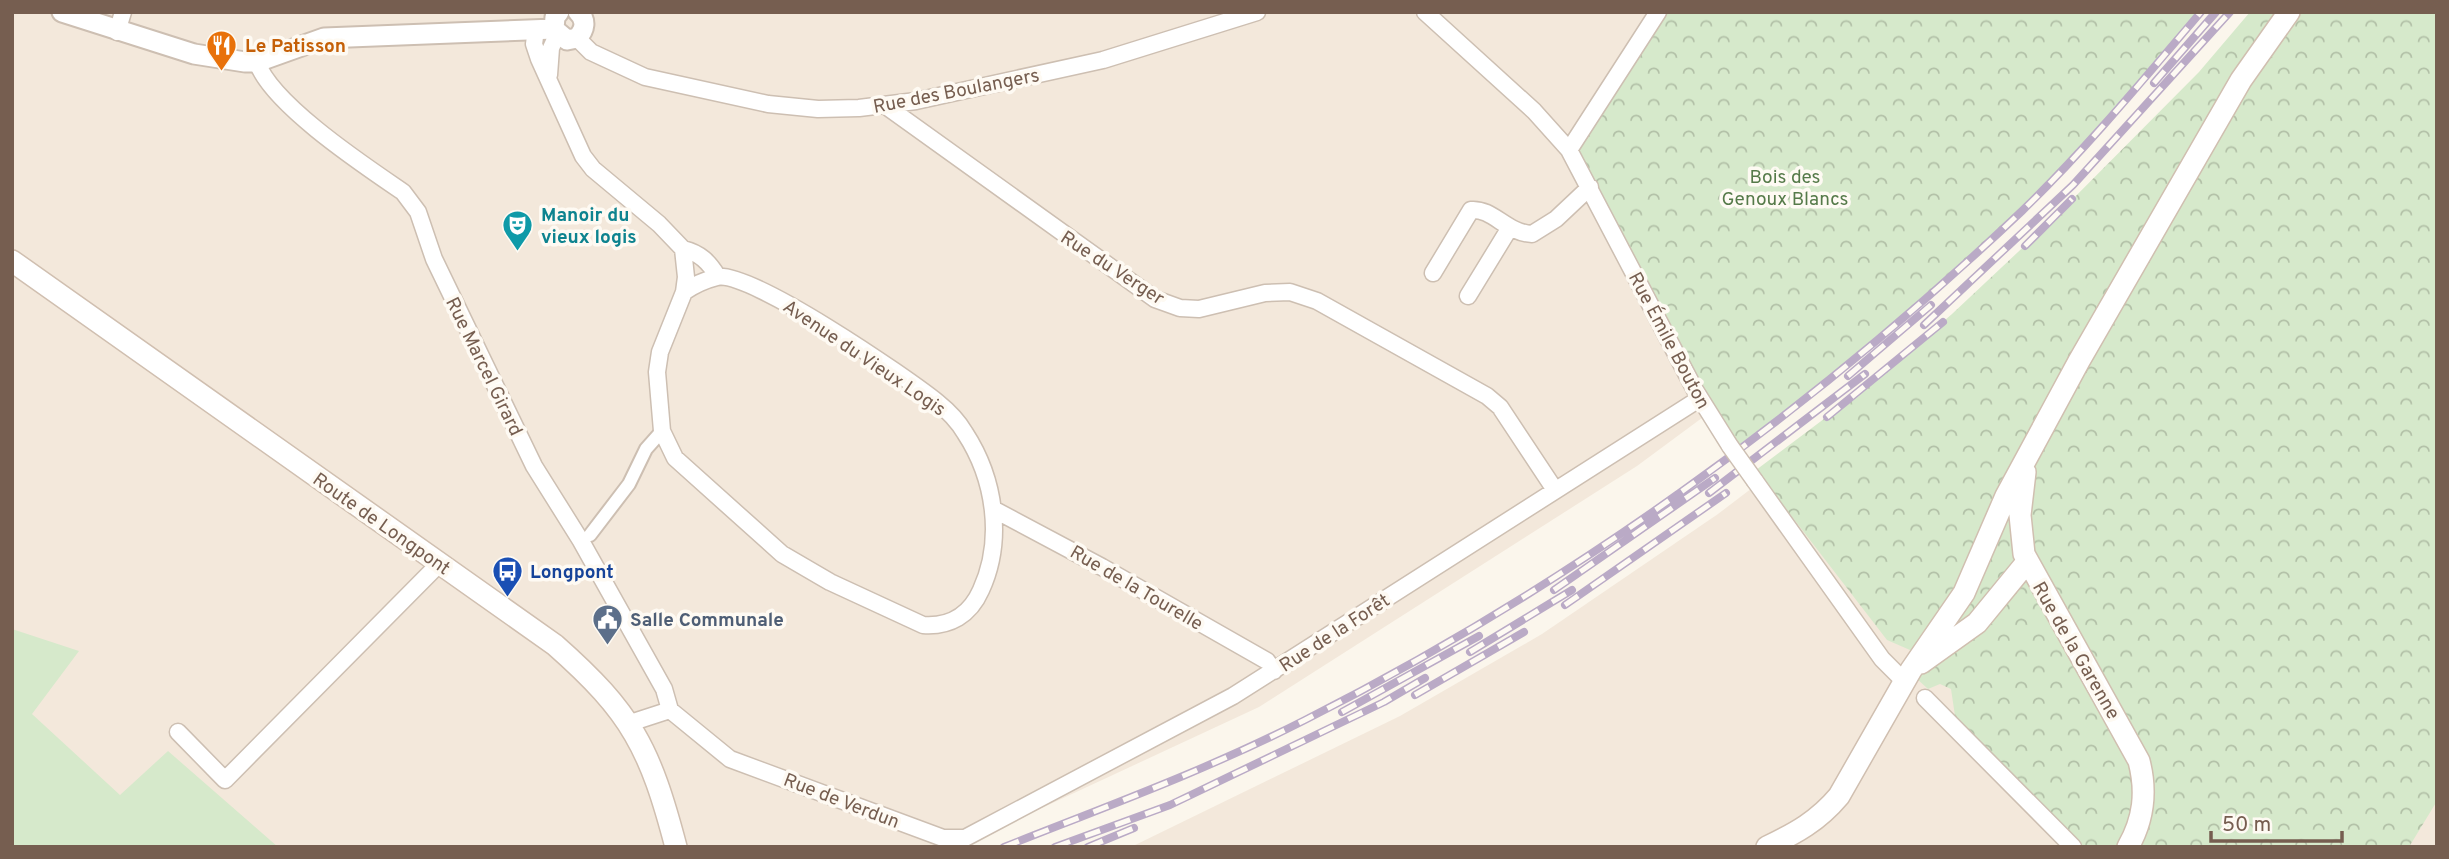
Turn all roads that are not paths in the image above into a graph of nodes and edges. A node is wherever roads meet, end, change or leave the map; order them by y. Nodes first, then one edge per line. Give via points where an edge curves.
1 (62, 12) edge
2 (123, 12) edge
3 (603, 12) edge
4 (1256, 12) edge
5 (1425, 12) edge
6 (1658, 12) edge
7 (2289, 12) edge
8 (580, 23) edge
9 (551, 26) edge
10 (117, 32) junction
11 (257, 62) junction
12 (886, 106) junction
13 (1569, 150) junction
14 (1590, 187) junction
15 (1509, 229) junction
16 (683, 249) junction
17 (12, 261) edge
18 (1433, 273) dead end
19 (718, 276) junction
20 (684, 292) junction
21 (1468, 296) dead end
22 (1699, 399) junction
23 (662, 431) junction
24 (2032, 450) junction
25 (1555, 490) junction
26 (993, 509) junction
27 (590, 535) dead end
28 (1983, 555) junction
29 (2025, 558) junction
30 (439, 564) junction
31 (1274, 671) junction
32 (1907, 676) junction
33 (1926, 698) dead end
34 (670, 710) junction
35 (630, 723) junction
36 (178, 732) dead end
37 (954, 840) joint
38 (676, 847) edge
39 (1767, 847) edge
40 (2073, 847) edge
41 (2128, 847) edge

1 - 10 street
2 - 10 street
3 - 8 street
4 - 12 street, Rue des Boulangers via 1104,60
5 - 13 street, Rue Émile Bouton via 1534,111
6 - 13 street
7 - 24 main road via 2241,80
8 - 9 street via 567,40
8 - 12 street, Rue des Boulangers via 591,51 645,77 768,104 818,109
9 - 11 street via 324,38
9 - 16 street, Avenue du Vieux Logis via 534,44 583,156
10 - 11 street via 194,54
11 - 34 street, Rue Marcel Girard via 268,82 295,108 414,204 434,259 528,454 664,689
12 - 25 street, Rue du Verger via 1155,299 1199,309 1265,293 1290,292 1317,301 1487,396 1500,407
13 - 14 street, Rue Émile Bouton
14 - 15 street via 1544,229 1532,233
14 - 22 street, Rue Émile Bouton
15 - 18 street via 1481,209 1471,210
15 - 21 street
16 - 19 street, Avenue du Vieux Logis via 710,263
16 - 20 street, Avenue du Vieux Logis
17 - 30 main road, Route de Longpont
19 - 20 street
19 - 26 street, Avenue du Vieux Logis via 777,296 936,401 966,433
20 - 23 street, Avenue du Vieux Logis via 660,352 657,372
22 - 25 street, Rue de la Forêt
22 - 32 street, Rue Émile Bouton, bridge via 1882,659
23 - 26 street, Avenue du Vieux Logis via 675,458 764,541 830,582 923,625 941,626 957,620 979,596 995,544
23 - 27 street
24 - 28 main road via 2006,496
24 - 29 main road, Rue de la Garenne via 2021,497
25 - 31 street, Rue de la Forêt
26 - 31 street, Rue de la Tourelle via 1267,661
28 - 29 main road
28 - 32 main road via 1964,593
29 - 32 main road via 1977,624
29 - 41 main road, Rue de la Garenne via 2139,761 2144,799
30 - 35 main road, Route de Longpont via 555,645 599,684
30 - 36 street via 225,780
31 - 37 street, Rue de la Forêt via 981,830
32 - 39 main road via 1839,796 1804,829
33 - 40 street
34 - 35 street
34 - 37 street, Rue de Verdun via 730,759
35 - 38 main road, Route de Longpont via 649,760

